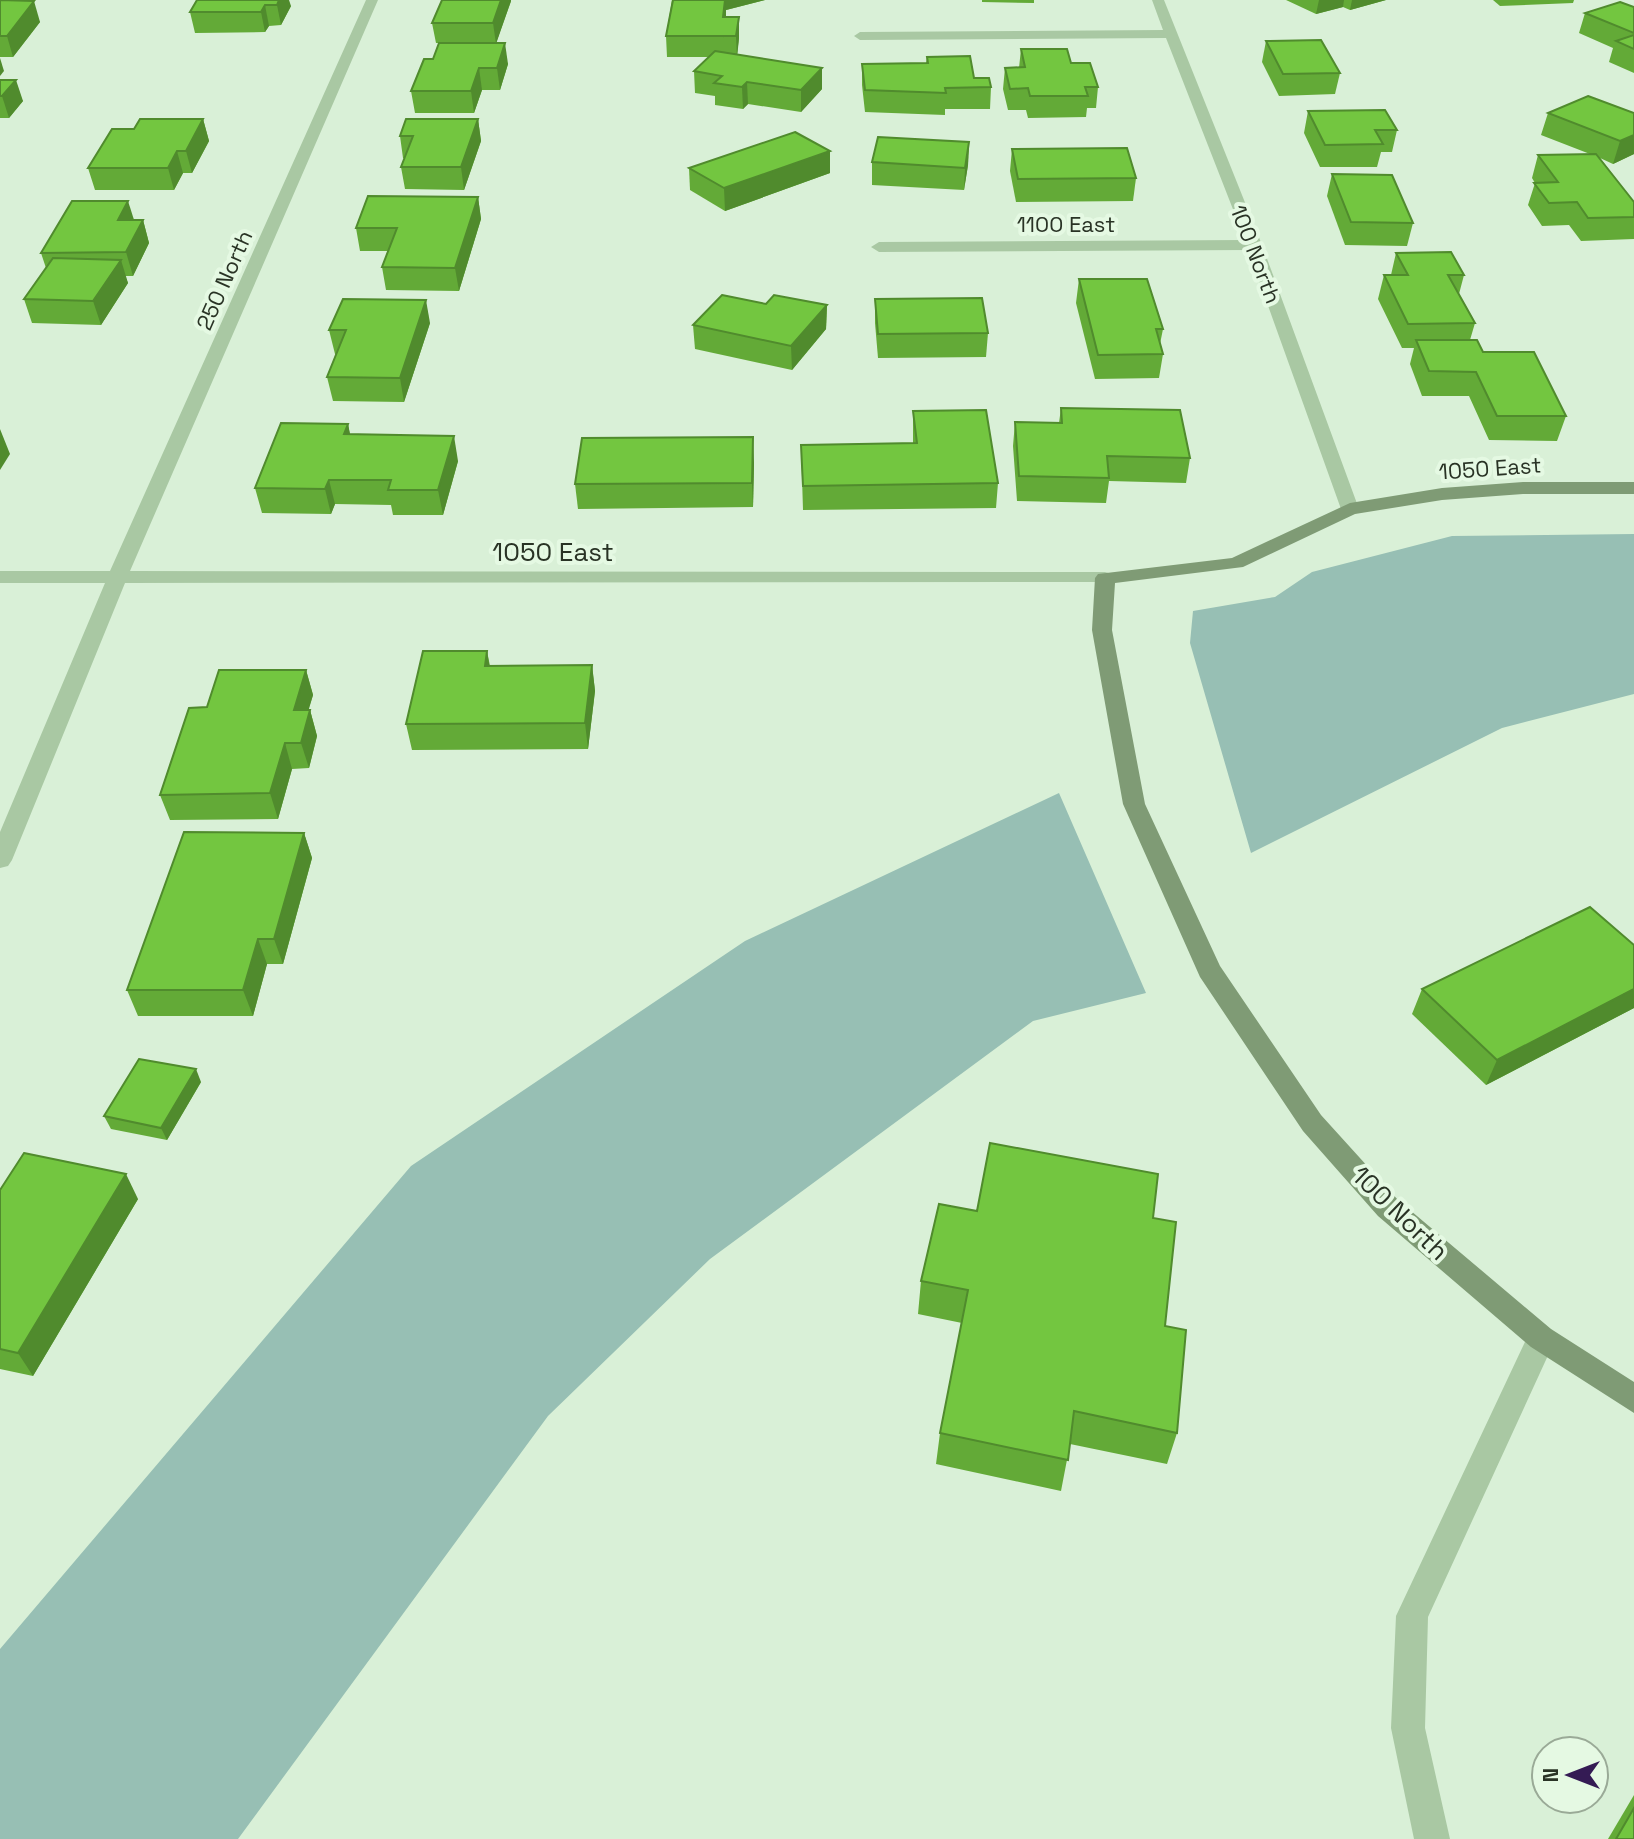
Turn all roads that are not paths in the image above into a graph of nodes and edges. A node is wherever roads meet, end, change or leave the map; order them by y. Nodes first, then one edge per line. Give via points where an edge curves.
1 (372, 0) edge
2 (1158, 0) edge
3 (1171, 34) junction
4 (860, 36) dead end
5 (1254, 245) junction
6 (879, 247) dead end
7 (1634, 488) edge
8 (1350, 509) junction
9 (0, 577) edge
10 (117, 578) junction
11 (1105, 578) junction
12 (0, 860) edge
13 (1541, 1338) junction
14 (1634, 1399) edge
15 (1432, 1839) edge

1 - 10 street, 250 North
2 - 3 street, 100 North
3 - 4 street
3 - 5 street, 100 North
5 - 6 street, 1100 East
5 - 8 street, 100 North
7 - 8 street, 1050 East via 1523,488
8 - 11 street, 1050 East via 1236,563
9 - 10 street, 1050 East
10 - 11 street, 1050 East
10 - 12 street, 250 North
11 - 13 street, 100 North via 1102,630 1134,804 1209,970 1312,1123 1388,1208
13 - 14 street, 100 North
13 - 15 street via 1412,1616 1408,1728

